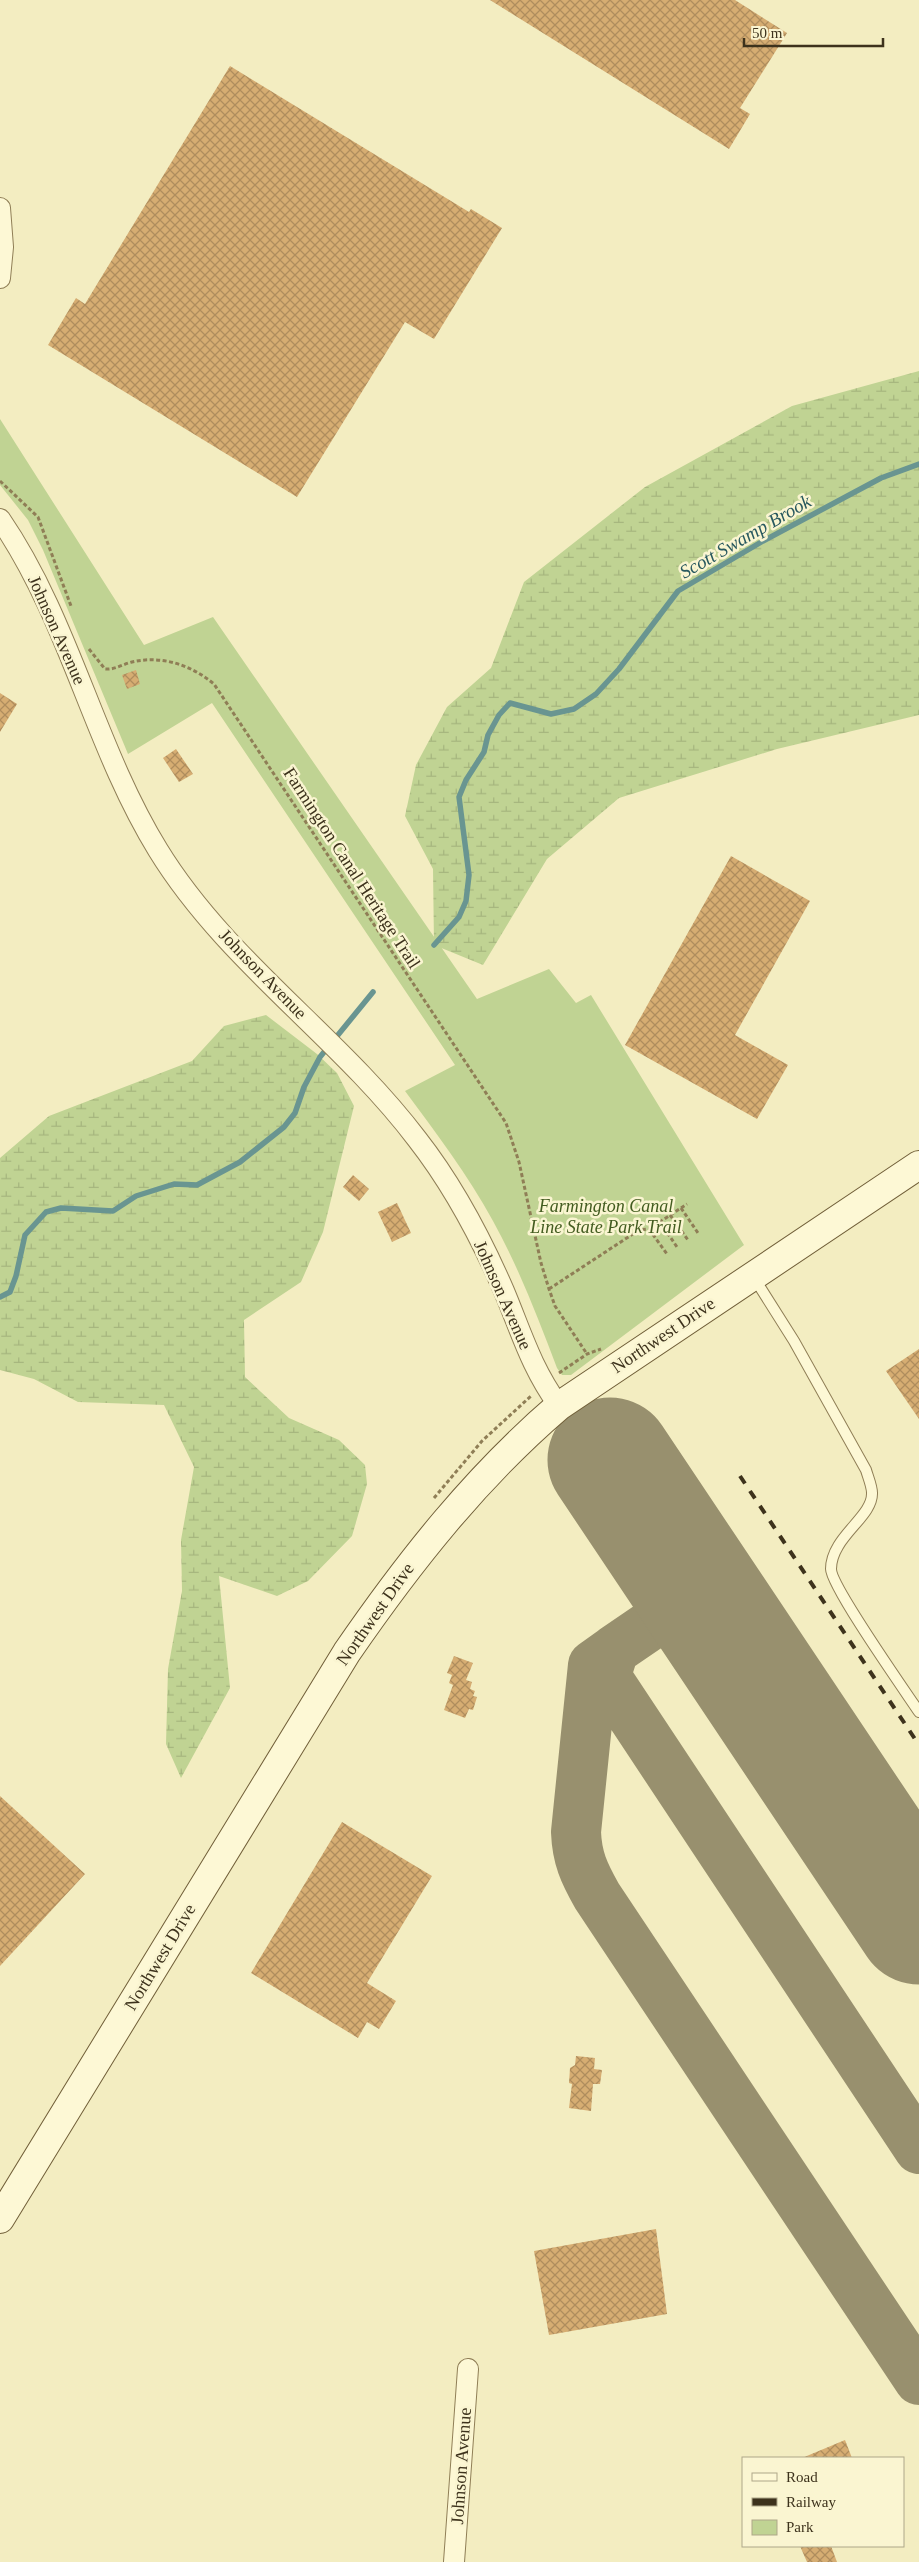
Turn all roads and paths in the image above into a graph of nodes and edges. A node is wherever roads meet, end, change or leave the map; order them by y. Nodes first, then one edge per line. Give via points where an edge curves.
1 (0, 208) edge
2 (0, 278) edge
3 (0, 481) edge
4 (0, 519) edge
5 (74, 614) dead end
6 (84, 641) dead end
7 (919, 1165) edge
8 (687, 1204) dead end
9 (681, 1208) junction
10 (670, 1215) junction
11 (660, 1222) junction
12 (649, 1229) junction
13 (698, 1233) dead end
14 (688, 1240) dead end
15 (677, 1247) dead end
16 (667, 1254) dead end
17 (753, 1275) junction
18 (549, 1289) junction
19 (569, 1364) dead end
20 (559, 1406) junction
21 (919, 1712) edge
22 (0, 2219) edge
23 (468, 2369) dead end
24 (454, 2562) edge

1 - 2 street via 3,247
3 - 5 path via 38,517
4 - 20 street, Johnson Avenue via 40,588 126,787 159,852 206,915 396,1112 442,1174 486,1253 537,1373
6 - 18 path, Farmington Canal Heritage Trail via 106,669 133,662 164,661 198,670 214,684 506,1123 519,1162
7 - 17 main road, Northwest Drive
8 - 9 path
9 - 10 path
9 - 13 path
10 - 11 path
10 - 14 path
11 - 12 path
11 - 15 path
12 - 16 path
12 - 18 path via 639,1230
17 - 20 main road, Northwest Drive
17 - 21 lane via 866,1470 872,1493 869,1504 841,1539 833,1555 831,1570 846,1600
18 - 19 path, Farmington Canal Heritage Trail via 555,1306 587,1354
20 - 22 main road, Northwest Drive via 507,1454 433,1534 352,1644
23 - 24 street, Johnson Avenue

